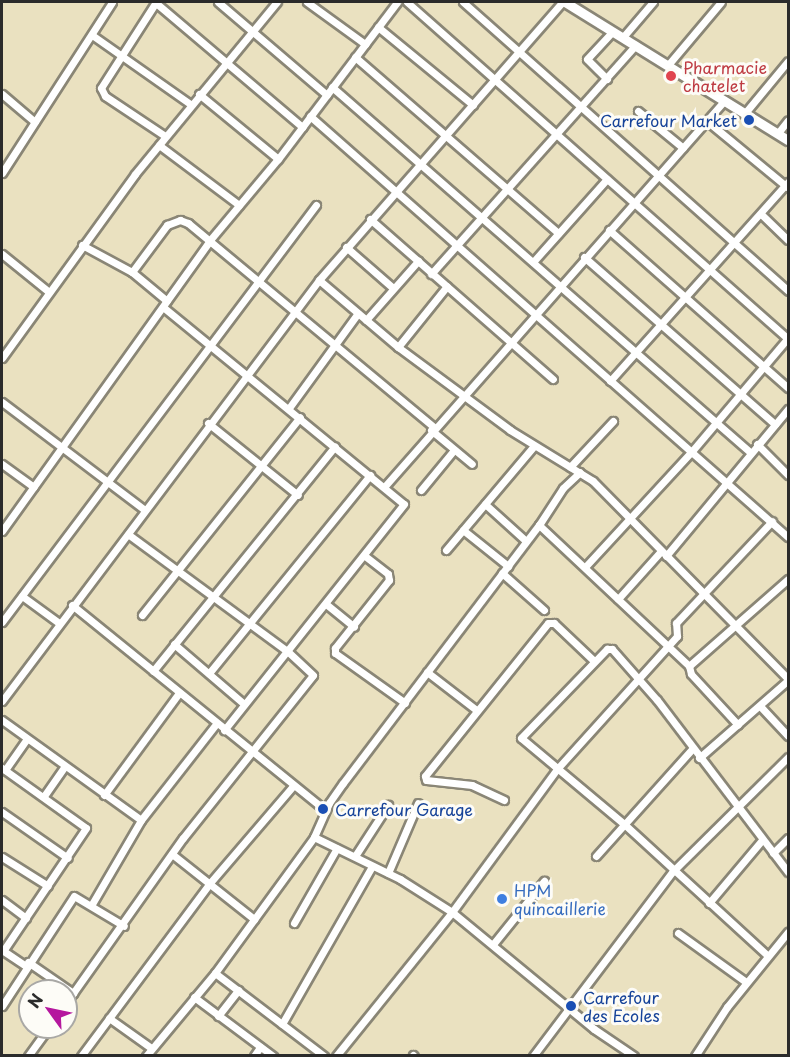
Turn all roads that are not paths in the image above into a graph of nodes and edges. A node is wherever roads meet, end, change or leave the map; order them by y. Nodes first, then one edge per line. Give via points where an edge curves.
1 (112, 2) edge
2 (156, 2) edge
3 (218, 2) edge
4 (277, 2) edge
5 (307, 2) edge
6 (384, 2) edge
7 (408, 2) edge
8 (463, 2) edge
9 (564, 2) edge
10 (652, 2) edge
11 (721, 2) edge
12 (395, 4) edge
13 (378, 27) junction
14 (251, 31) junction
15 (613, 31) junction
16 (92, 35) junction
17 (623, 37) junction
18 (365, 44) junction
19 (636, 45) junction
20 (522, 52) junction
21 (121, 55) junction
22 (355, 57) junction
23 (789, 61) edge
24 (224, 63) junction
25 (668, 65) junction
26 (607, 79) junction
27 (495, 81) junction
28 (332, 87) junction
29 (199, 94) junction
30 (327, 95) junction
31 (4, 96) edge
32 (724, 100) junction
33 (190, 104) junction
34 (473, 105) junction
35 (2, 107) edge
36 (582, 108) junction
37 (638, 111) dead end
38 (745, 113) junction
39 (310, 116) junction
40 (789, 120) edge
41 (707, 121) junction
42 (35, 122) junction
43 (302, 127) junction
44 (778, 133) junction
45 (446, 134) junction
46 (557, 135) junction
47 (165, 136) junction
48 (789, 140) edge
49 (159, 145) junction
50 (683, 148) junction
51 (278, 159) junction
52 (419, 162) junction
53 (2, 172) edge
54 (659, 176) junction
55 (607, 179) junction
56 (787, 186) edge
57 (507, 190) junction
58 (393, 191) junction
59 (634, 203) junction
60 (239, 205) junction
61 (316, 205) dead end
62 (761, 214) junction
63 (481, 218) junction
64 (370, 219) junction
65 (609, 230) junction
66 (558, 233) junction
67 (210, 240) junction
68 (789, 240) edge
69 (458, 243) junction
70 (735, 243) junction
71 (82, 245) junction
72 (346, 247) junction
73 (2, 254) edge
74 (584, 257) junction
75 (417, 261) junction
76 (533, 262) junction
77 (710, 271) junction
78 (132, 272) junction
79 (431, 274) junction
80 (258, 279) junction
81 (319, 280) junction
82 (559, 285) junction
83 (447, 286) junction
84 (393, 288) junction
85 (789, 291) edge
86 (49, 292) junction
87 (686, 298) junction
88 (165, 304) junction
89 (294, 313) junction
90 (358, 313) junction
91 (535, 313) junction
92 (366, 320) junction
93 (661, 325) junction
94 (788, 338) edge
95 (510, 340) junction
96 (2, 343) edge
97 (209, 343) junction
98 (334, 344) junction
99 (398, 347) junction
100 (9, 348) junction
101 (637, 352) junction
102 (2, 358) edge
103 (764, 367) junction
104 (246, 374) junction
105 (553, 379) dead end
106 (610, 381) junction
107 (789, 388) edge
108 (463, 395) junction
109 (738, 396) junction
110 (2, 402) edge
111 (289, 408) junction
112 (789, 409) edge
113 (300, 417) junction
114 (613, 421) dead end
115 (716, 422) junction
116 (208, 423) junction
117 (774, 424) junction
118 (432, 428) junction
119 (757, 444) junction
120 (335, 446) junction
121 (534, 446) junction
122 (62, 448) junction
123 (454, 450) junction
124 (692, 451) junction
125 (750, 452) junction
126 (2, 464) edge
127 (472, 464) dead end
128 (261, 466) junction
129 (570, 467) junction
130 (580, 472) junction
131 (370, 475) junction
132 (789, 475) edge
133 (108, 481) junction
134 (727, 482) junction
135 (385, 486) junction
136 (34, 487) junction
137 (421, 490) dead end
138 (298, 495) junction
139 (485, 504) junction
140 (145, 510) junction
141 (2, 516) edge
142 (629, 520) junction
143 (9, 521) junction
144 (772, 521) junction
145 (539, 525) junction
146 (463, 530) junction
147 (2, 531) edge
148 (128, 534) junction
149 (789, 537) edge
150 (526, 541) junction
151 (446, 550) dead end
152 (664, 553) junction
153 (365, 556) junction
154 (508, 566) junction
155 (585, 567) junction
156 (178, 572) junction
157 (502, 573) junction
158 (789, 579) edge
159 (705, 592) junction
160 (22, 596) junction
161 (212, 597) junction
162 (618, 599) junction
163 (326, 604) junction
164 (72, 605) junction
165 (544, 610) dead end
166 (142, 615) dead end
167 (2, 622) edge
168 (58, 623) junction
169 (251, 625) junction
170 (738, 626) junction
171 (354, 627) junction
172 (174, 644) junction
173 (667, 644) junction
174 (287, 651) junction
175 (594, 661) junction
176 (689, 666) junction
177 (153, 671) junction
178 (210, 672) junction
179 (427, 672) junction
180 (637, 676) junction
181 (789, 679) edge
182 (4, 691) edge
183 (179, 693) junction
184 (2, 700) edge
185 (405, 703) junction
186 (244, 704) junction
187 (760, 706) junction
188 (475, 710) junction
189 (2, 720) edge
190 (216, 724) junction
191 (738, 725) junction
192 (224, 730) junction
193 (789, 736) edge
194 (26, 740) junction
195 (692, 749) junction
196 (251, 751) junction
197 (789, 757) edge
198 (699, 758) junction
199 (64, 767) junction
200 (3, 769) edge
201 (557, 769) junction
202 (294, 784) junction
203 (104, 795) junction
204 (44, 796) junction
205 (504, 800) dead end
206 (418, 803) dead end
207 (388, 805) dead end
208 (737, 806) junction
209 (325, 810) junction
210 (2, 812) edge
211 (141, 820) junction
212 (624, 824) junction
213 (314, 837) junction
214 (789, 838) edge
215 (762, 840) junction
216 (338, 848) junction
217 (773, 853) junction
218 (172, 854) junction
219 (355, 856) junction
220 (596, 856) dead end
221 (2, 857) edge
222 (68, 858) junction
223 (372, 866) junction
224 (673, 871) junction
225 (789, 872) edge
226 (388, 873) junction
227 (544, 881) dead end
228 (209, 884) junction
229 (48, 886) junction
230 (2, 900) edge
231 (709, 903) junction
232 (92, 904) junction
233 (452, 912) junction
234 (26, 918) junction
235 (254, 919) junction
236 (294, 923) dead end
237 (124, 926) junction
238 (789, 932) edge
239 (678, 933) dead end
240 (494, 943) junction
241 (2, 951) edge
242 (766, 955) junction
243 (27, 964) junction
244 (215, 973) junction
245 (51, 979) edge
246 (746, 982) junction
247 (78, 986) edge
248 (238, 990) junction
249 (194, 997) junction
250 (2, 1006) edge
251 (569, 1007) junction
252 (219, 1016) junction
253 (110, 1018) junction
254 (282, 1024) junction
255 (40, 1039) edge
256 (260, 1047) junction
257 (152, 1048) junction
258 (28, 1056) edge
259 (81, 1056) edge
260 (146, 1056) edge
261 (254, 1056) edge
262 (273, 1056) edge
263 (324, 1056) edge
264 (336, 1056) edge
265 (533, 1056) edge
266 (634, 1056) edge
267 (695, 1056) edge

1 - 16 street
2 - 21 street
2 - 24 street
3 - 14 street
4 - 14 street
5 - 18 street
6 - 12 street
7 - 27 street
8 - 20 street
9 - 15 street
9 - 20 street
10 - 17 street
11 - 25 street
12 - 13 street
13 - 18 street
13 - 34 street
14 - 24 street
14 - 30 street
15 - 17 street
15 - 26 street via 587,59
16 - 21 street
16 - 42 street
17 - 19 street
18 - 22 street
19 - 25 street
19 - 26 street
20 - 27 street
20 - 36 street
21 - 33 street
21 - 47 street via 101,88 102,93
22 - 28 street
22 - 45 street
23 - 38 street
24 - 29 street
24 - 43 street
25 - 32 street
26 - 36 street
27 - 34 street
27 - 46 street
28 - 30 street
28 - 52 street
29 - 33 street
29 - 51 street
30 - 39 street
31 - 35 street
31 - 42 street
32 - 38 street
32 - 41 street
33 - 47 street
34 - 45 street
36 - 46 street
36 - 54 street
37 - 50 street
38 - 44 street
39 - 43 street
39 - 58 street
40 - 44 street
41 - 50 street
41 - 56 street
42 - 53 street
43 - 51 street
44 - 48 street
45 - 52 street
45 - 57 street
46 - 55 street
46 - 57 street
47 - 49 street
49 - 60 street
49 - 71 street
50 - 54 street
51 - 60 street
52 - 58 street
52 - 63 street
54 - 59 street
54 - 70 street
55 - 59 street
55 - 66 street
56 - 62 street
57 - 63 street
57 - 66 street
58 - 64 street
58 - 69 street
59 - 65 street
59 - 77 street
60 - 67 street
61 - 80 street
62 - 68 street
62 - 70 street
63 - 69 street
63 - 76 street
64 - 72 street
64 - 75 street
65 - 74 street
65 - 87 street
66 - 76 street
67 - 78 street via 188,224 173,221
67 - 80 street
67 - 88 street
69 - 79 street
69 - 91 street
70 - 77 street
70 - 85 street
71 - 78 street
71 - 86 street
72 - 81 street
72 - 84 street
73 - 86 street
74 - 82 street
74 - 93 street
75 - 79 street
75 - 84 street
76 - 82 street
77 - 87 street
77 - 94 street
78 - 88 street
79 - 83 street
80 - 89 street
80 - 97 street
81 - 89 street
81 - 90 street
82 - 91 street
82 - 101 street
83 - 95 street
83 - 99 street
84 - 92 street
86 - 100 street
87 - 93 street
87 - 103 street
88 - 97 street
88 - 122 street
89 - 98 street
89 - 104 street
90 - 92 street
90 - 98 street
91 - 95 street
91 - 106 street
92 - 99 street
93 - 101 street
93 - 109 street
94 - 103 street
95 - 105 street
95 - 108 street
96 - 100 street
97 - 104 street
97 - 133 street
98 - 111 street
98 - 118 street
99 - 108 street
100 - 102 street
101 - 106 street
101 - 115 street
103 - 107 street
103 - 109 street
104 - 111 street
104 - 116 street
106 - 124 street
108 - 118 street
108 - 121 street
109 - 115 street
109 - 117 street
110 - 122 street
111 - 113 street
112 - 117 street
113 - 120 street
113 - 128 street
114 - 129 street
115 - 124 street
115 - 125 street
116 - 128 street
116 - 140 street
117 - 119 street
118 - 123 street
118 - 135 street
119 - 125 street
119 - 132 street
120 - 131 street
120 - 138 street
121 - 129 street
121 - 139 street
122 - 133 street
122 - 136 street
123 - 127 street
123 - 137 street
124 - 134 street
124 - 142 street
125 - 134 street
126 - 136 street
128 - 138 street
128 - 156 street
129 - 130 street
130 - 142 street
130 - 145 street via 563,488
131 - 135 street
131 - 169 street
133 - 140 street
133 - 160 street
134 - 144 street
134 - 152 street
135 - 153 street via 404,504
136 - 143 street
138 - 161 street
139 - 146 street
139 - 150 street
140 - 148 street
141 - 143 street
142 - 152 street
142 - 155 street
143 - 147 street
144 - 149 street
144 - 159 street
145 - 150 street
145 - 155 street
146 - 151 street
146 - 154 street
148 - 156 street
148 - 164 street
150 - 154 street
152 - 159 street
152 - 162 street
153 - 163 street
153 - 171 street via 389,577
154 - 157 street
155 - 162 street
156 - 161 street
156 - 166 street
157 - 165 street
157 - 179 street
158 - 170 street
159 - 170 street
159 - 173 street via 676,623 677,636
160 - 167 street
160 - 168 street
161 - 169 street
161 - 172 street
162 - 173 street
163 - 171 street
163 - 174 street
164 - 168 street
164 - 177 street
168 - 182 street
169 - 174 street
169 - 178 street
170 - 176 street
170 - 181 street
171 - 185 street via 335,653
172 - 177 street
172 - 178 street
173 - 176 street
173 - 180 street
174 - 186 street
174 - 196 street via 313,675
175 - 180 street via 609,648
175 - 188 street via 554,624 548,623
175 - 201 street via 521,738
176 - 191 street via 691,674
177 - 183 street
178 - 186 street
179 - 185 street
179 - 188 street
180 - 195 street
180 - 201 street
181 - 187 street
182 - 184 street
183 - 190 street
183 - 203 street
185 - 209 street
186 - 192 street
187 - 191 street
187 - 193 street
188 - 205 street via 424,779 472,785
189 - 194 street
190 - 192 street
190 - 211 street
191 - 198 street
192 - 196 street
194 - 199 street
194 - 200 street
195 - 198 street
195 - 212 street
196 - 202 street
196 - 218 street
197 - 208 street
198 - 208 street
199 - 203 street
199 - 204 street
200 - 204 street
201 - 212 street
201 - 233 street
202 - 209 street
202 - 228 street
203 - 211 street
204 - 222 street via 85,824 86,831
206 - 226 street
207 - 219 street
208 - 215 street
208 - 224 street
209 - 213 street
210 - 222 street
211 - 232 street
212 - 220 street
212 - 224 street
213 - 216 street
213 - 235 street
214 - 217 street
215 - 217 street
215 - 231 street
216 - 219 street
216 - 236 street
217 - 225 street
218 - 228 street
218 - 237 street
219 - 223 street
221 - 229 street
222 - 229 street
223 - 226 street
223 - 254 street
224 - 231 street
224 - 251 street
226 - 233 street
227 - 240 street
228 - 235 street
228 - 253 street
229 - 234 street
230 - 234 street
231 - 242 street
232 - 237 street
232 - 243 street via 74,896
233 - 240 street
233 - 264 street
234 - 241 street
235 - 244 street
237 - 247 street
238 - 242 street
239 - 246 street
240 - 251 street
241 - 243 street
242 - 246 street
243 - 245 street
243 - 250 street
244 - 248 street
244 - 249 street
246 - 267 street
248 - 252 street
248 - 254 street
249 - 252 street
249 - 257 street
251 - 265 street
251 - 266 street
252 - 256 street
253 - 257 street
253 - 259 street
254 - 263 street
255 - 258 street
256 - 261 street
256 - 262 street
257 - 260 street

